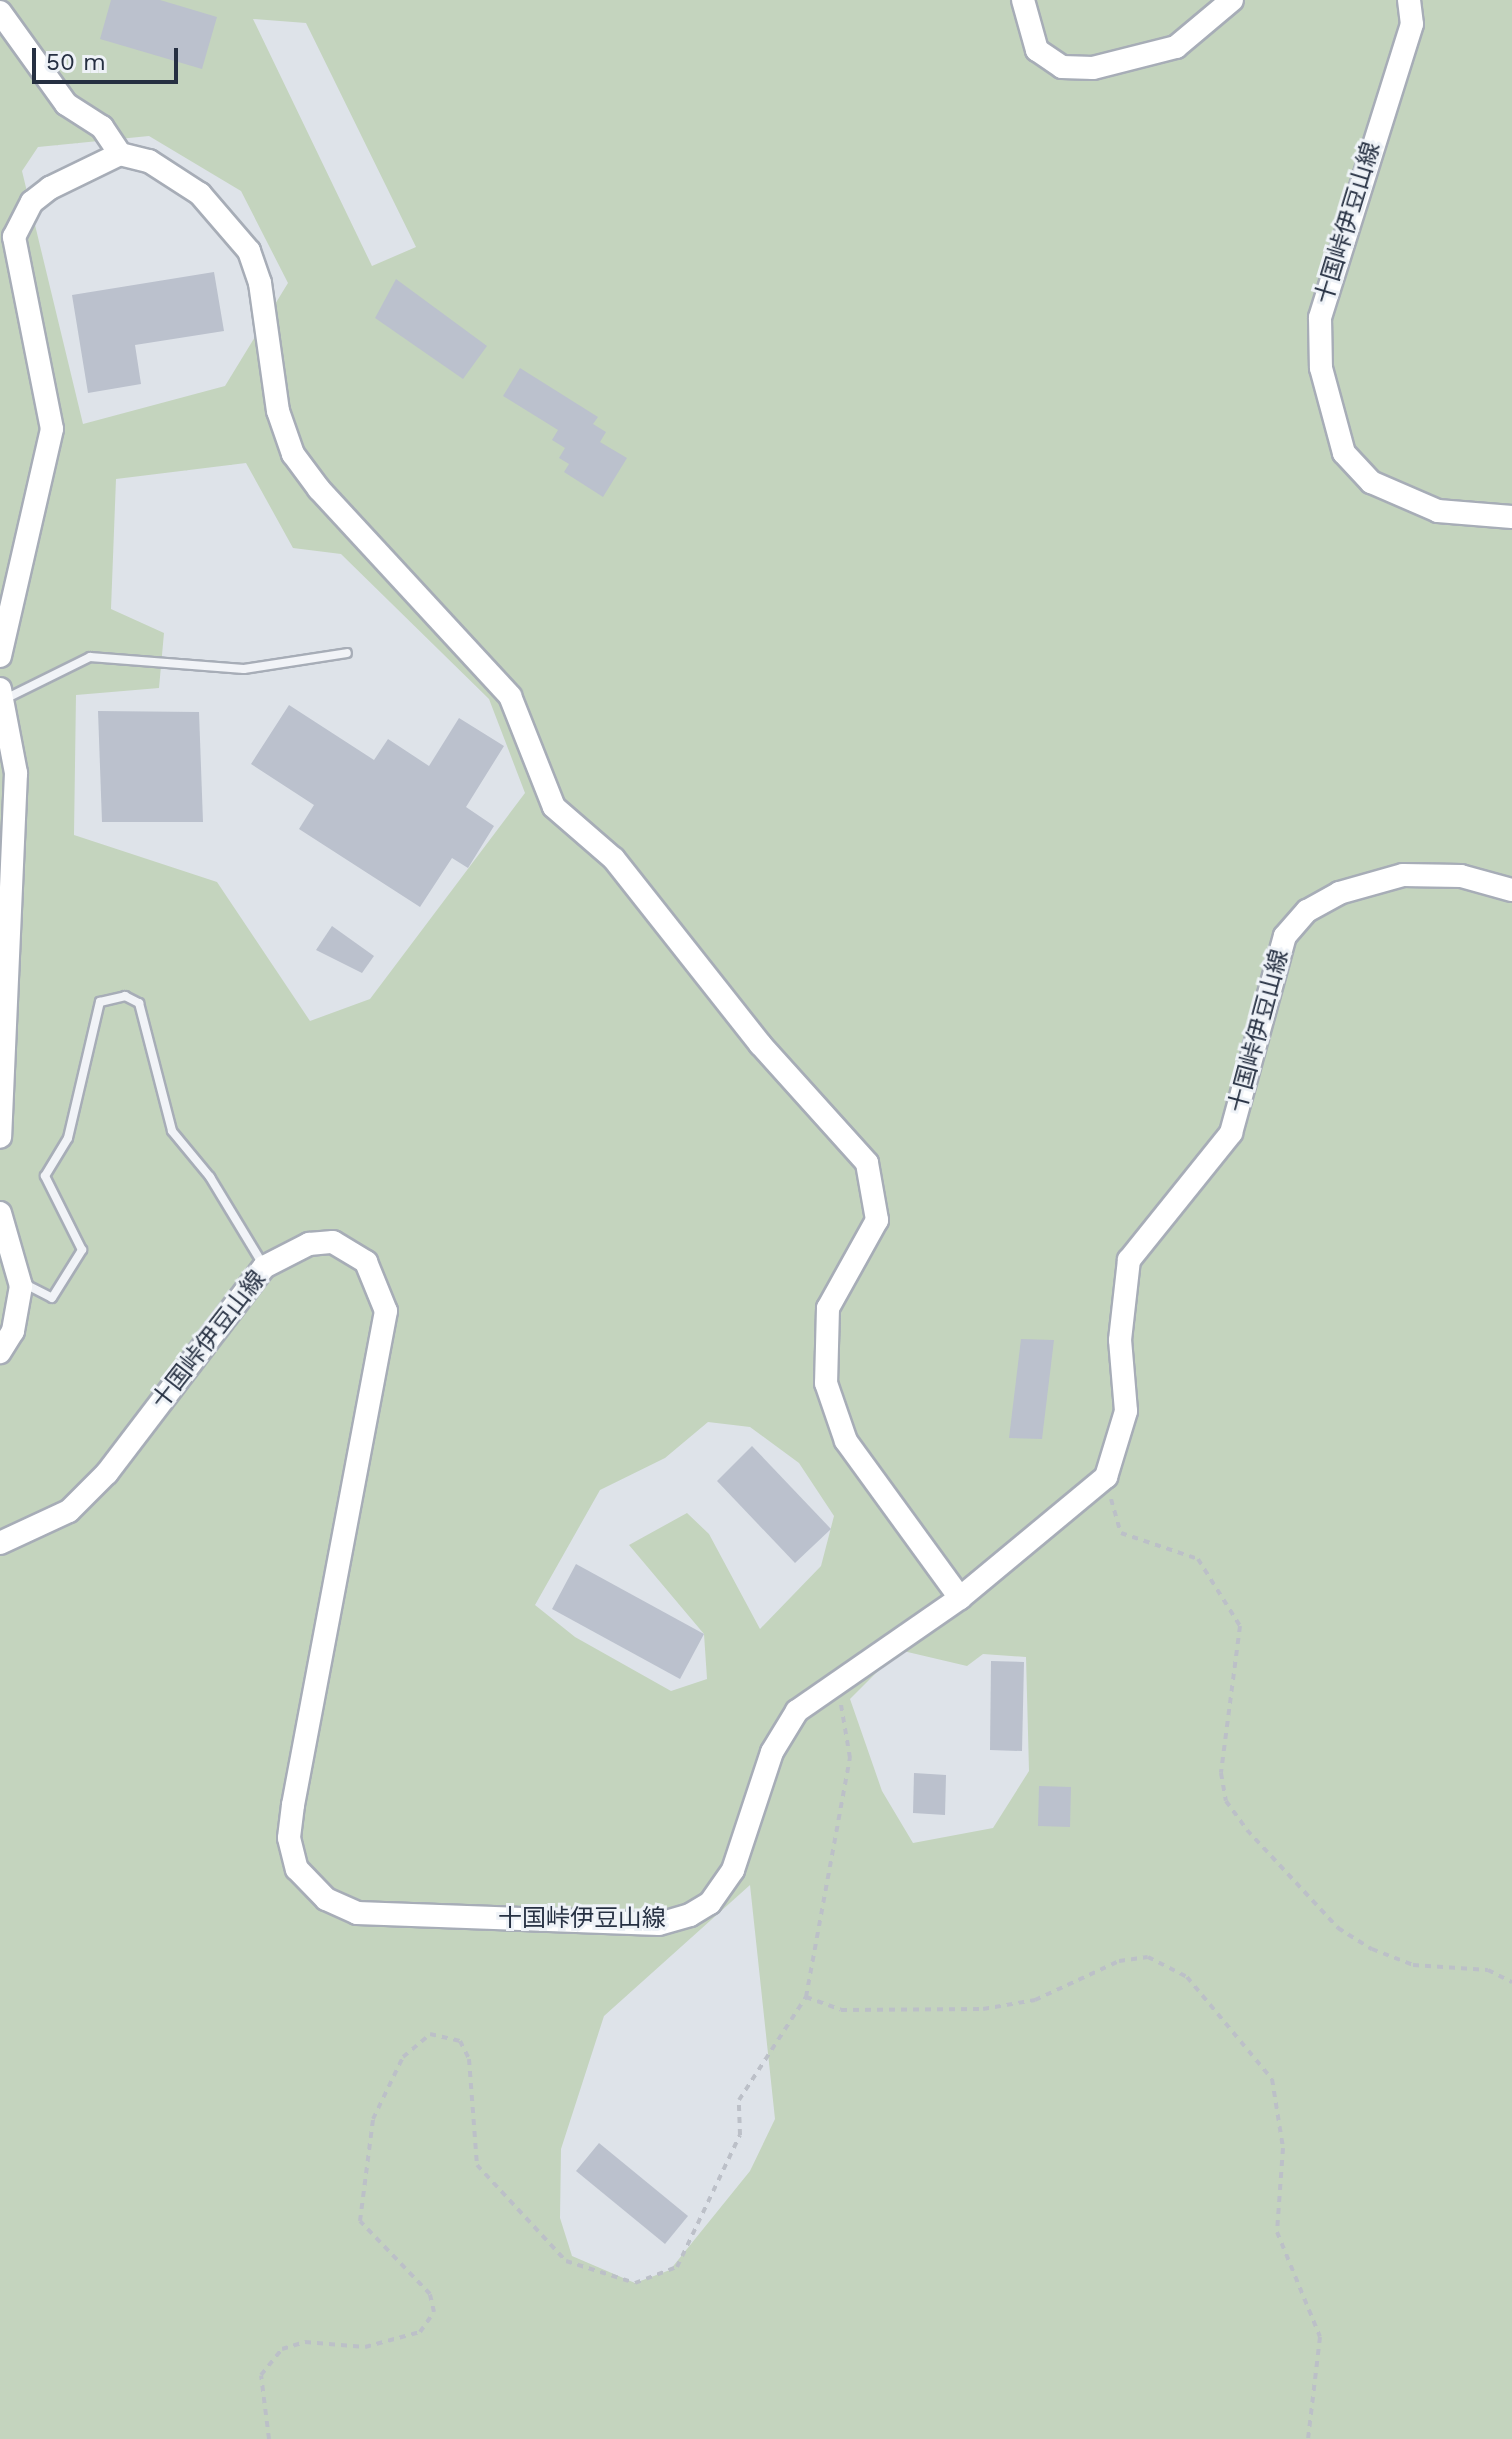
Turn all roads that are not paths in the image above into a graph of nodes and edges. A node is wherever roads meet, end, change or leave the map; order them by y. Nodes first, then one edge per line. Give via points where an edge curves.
1 (1023, 0) edge
2 (1232, 0) edge
3 (1409, 0) edge
4 (0, 12) edge
5 (120, 154) junction
6 (1512, 517) edge
7 (347, 653) dead end
8 (0, 656) edge
9 (1, 694) edge
10 (1512, 890) edge
11 (0, 1137) edge
12 (0, 1213) edge
13 (264, 1267) junction
14 (20, 1280) junction
15 (0, 1352) edge
16 (0, 1543) edge
17 (960, 1598) junction

1 - 2 main road via 1037,50 1062,67 1093,68 1176,47
3 - 6 main road, 十国峠伊豆山線 via 1412,24 1320,318 1321,368 1344,453 1371,482 1438,511
4 - 5 main road via 66,104 102,127
5 - 8 main road via 32,202 14,237 52,429
5 - 17 main road via 149,161 226,219 260,283 270,377 293,454 349,525 510,696 554,807 614,859 760,1044 867,1163 877,1220 828,1308 826,1383 846,1441
7 - 9 lane via 244,669 90,657
9 - 11 main road via 16,773
10 - 17 main road, 十国峠伊豆山線 via 1461,876 1403,875 1339,893 1307,911 1285,936 1231,1133 1129,1260 1120,1340 1125,1420 1106,1477
12 - 14 main road
13 - 14 lane via 210,1177 172,1131 139,1003 125,996 100,1002 68,1138 45,1176 82,1250 52,1298
13 - 16 main road, 十国峠伊豆山線 via 107,1473 69,1511
13 - 17 main road, 十国峠伊豆山線 via 283,1253 333,1242 366,1262 386,1311 289,1838 297,1869 326,1899 357,1913 418,1918 659,1924 690,1915 710,1903 733,1870 772,1752 797,1711 832,1680
14 - 15 main road via 13,1331

